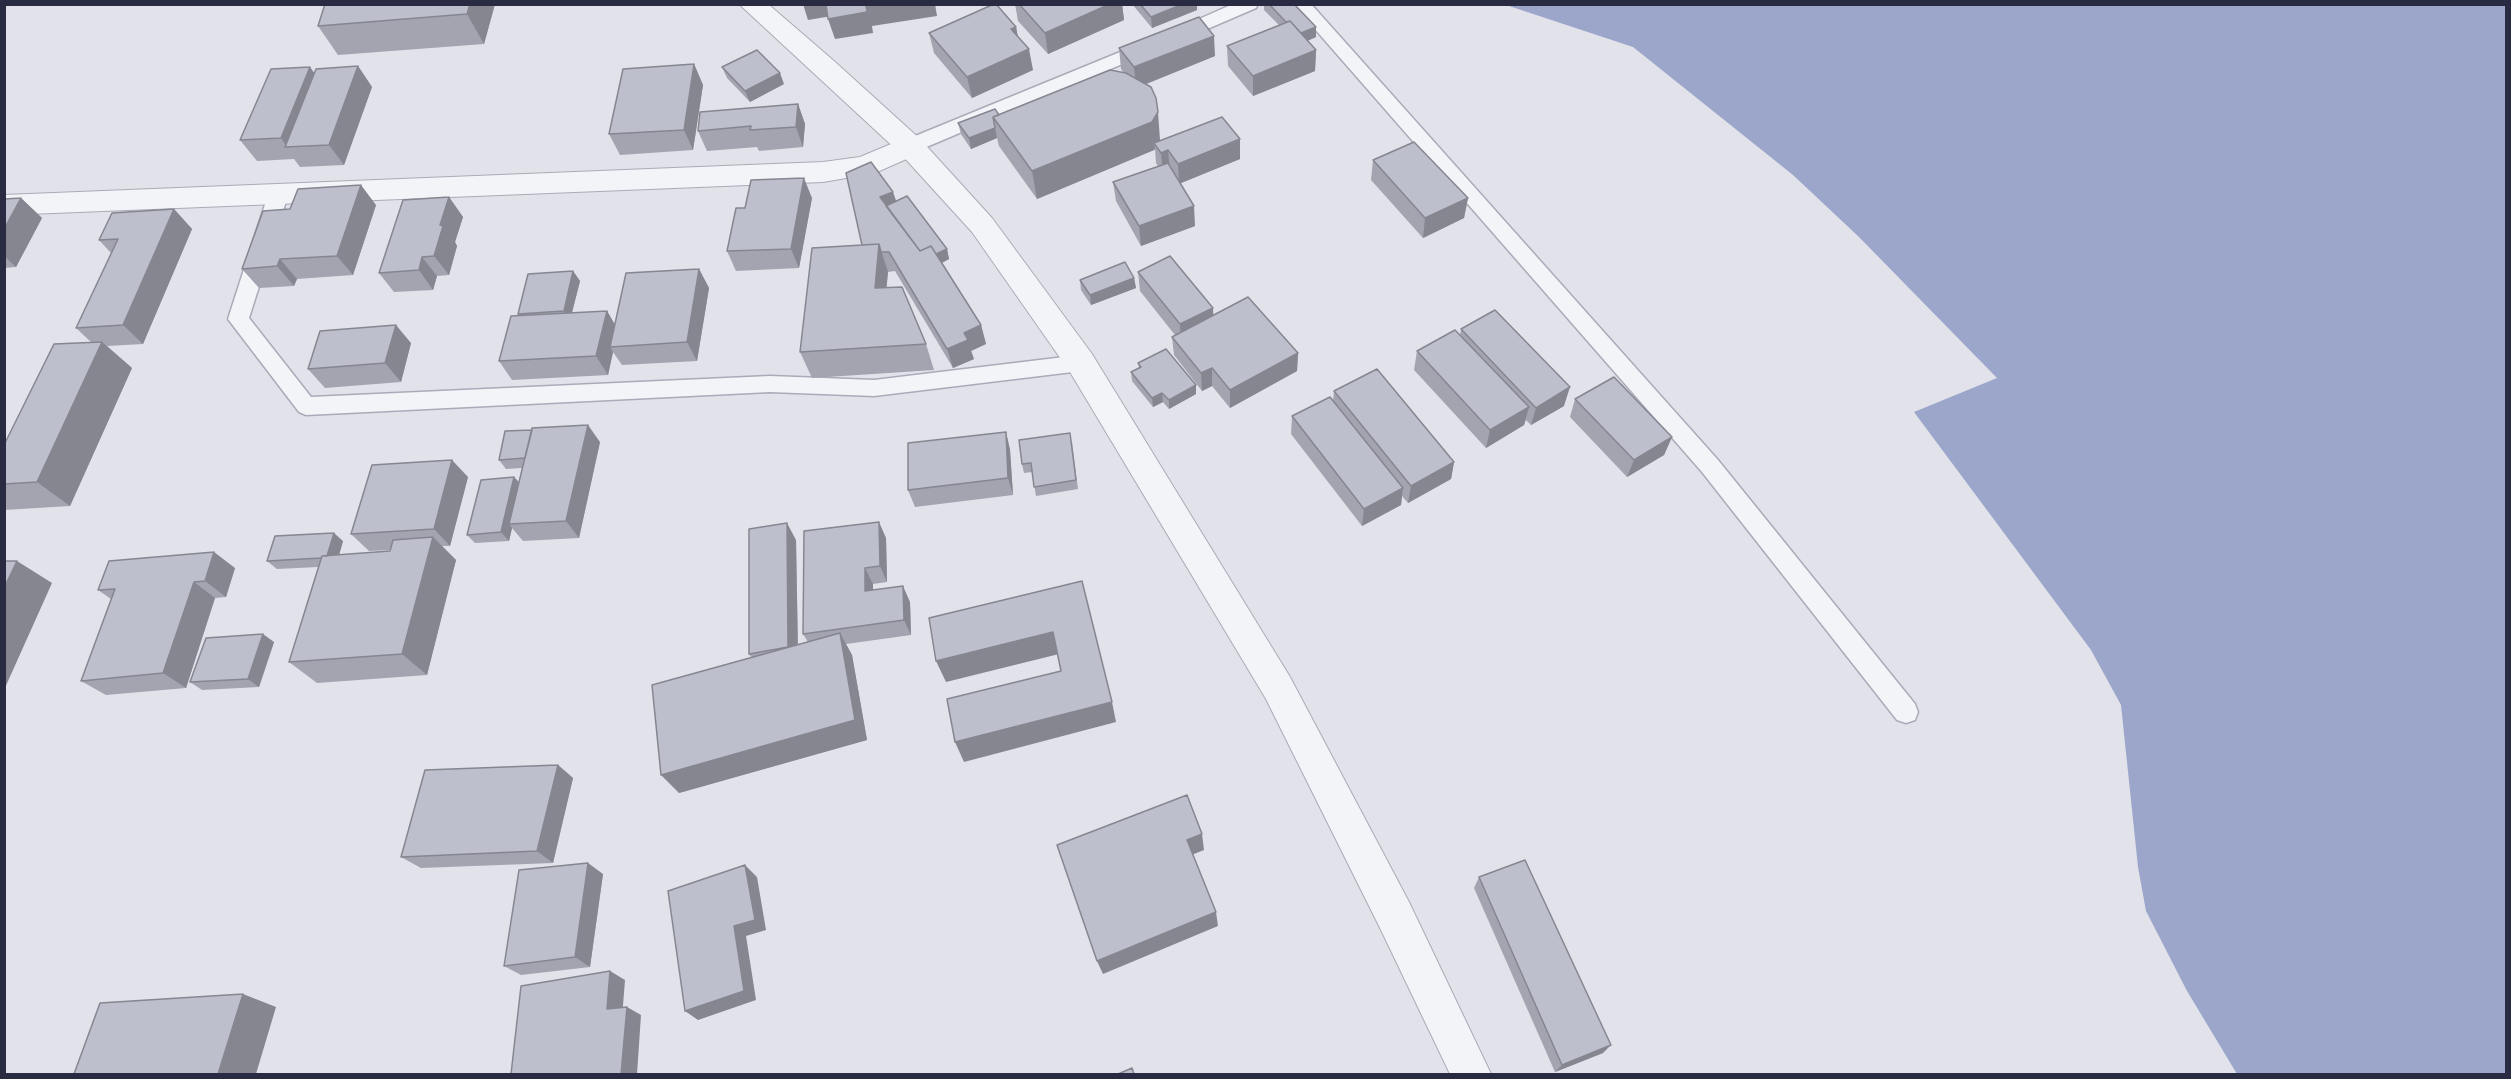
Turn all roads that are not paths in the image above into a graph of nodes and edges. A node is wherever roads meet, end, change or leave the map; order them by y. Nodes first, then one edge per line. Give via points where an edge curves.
1 (751, 4) edge
2 (1251, 4) edge
3 (1301, 4) edge
4 (910, 146) junction
5 (279, 192) junction
6 (4, 205) edge
7 (1081, 363) junction
8 (1906, 712) dead end
9 (1471, 1074) edge

1 - 4 street
2 - 4 lane
3 - 8 lane via 1710,466
4 - 5 street via 865,166 823,172
4 - 7 street via 982,225
5 - 6 street
5 - 7 lane via 238,319 306,406 771,384 874,388
7 - 9 street via 1278,688

